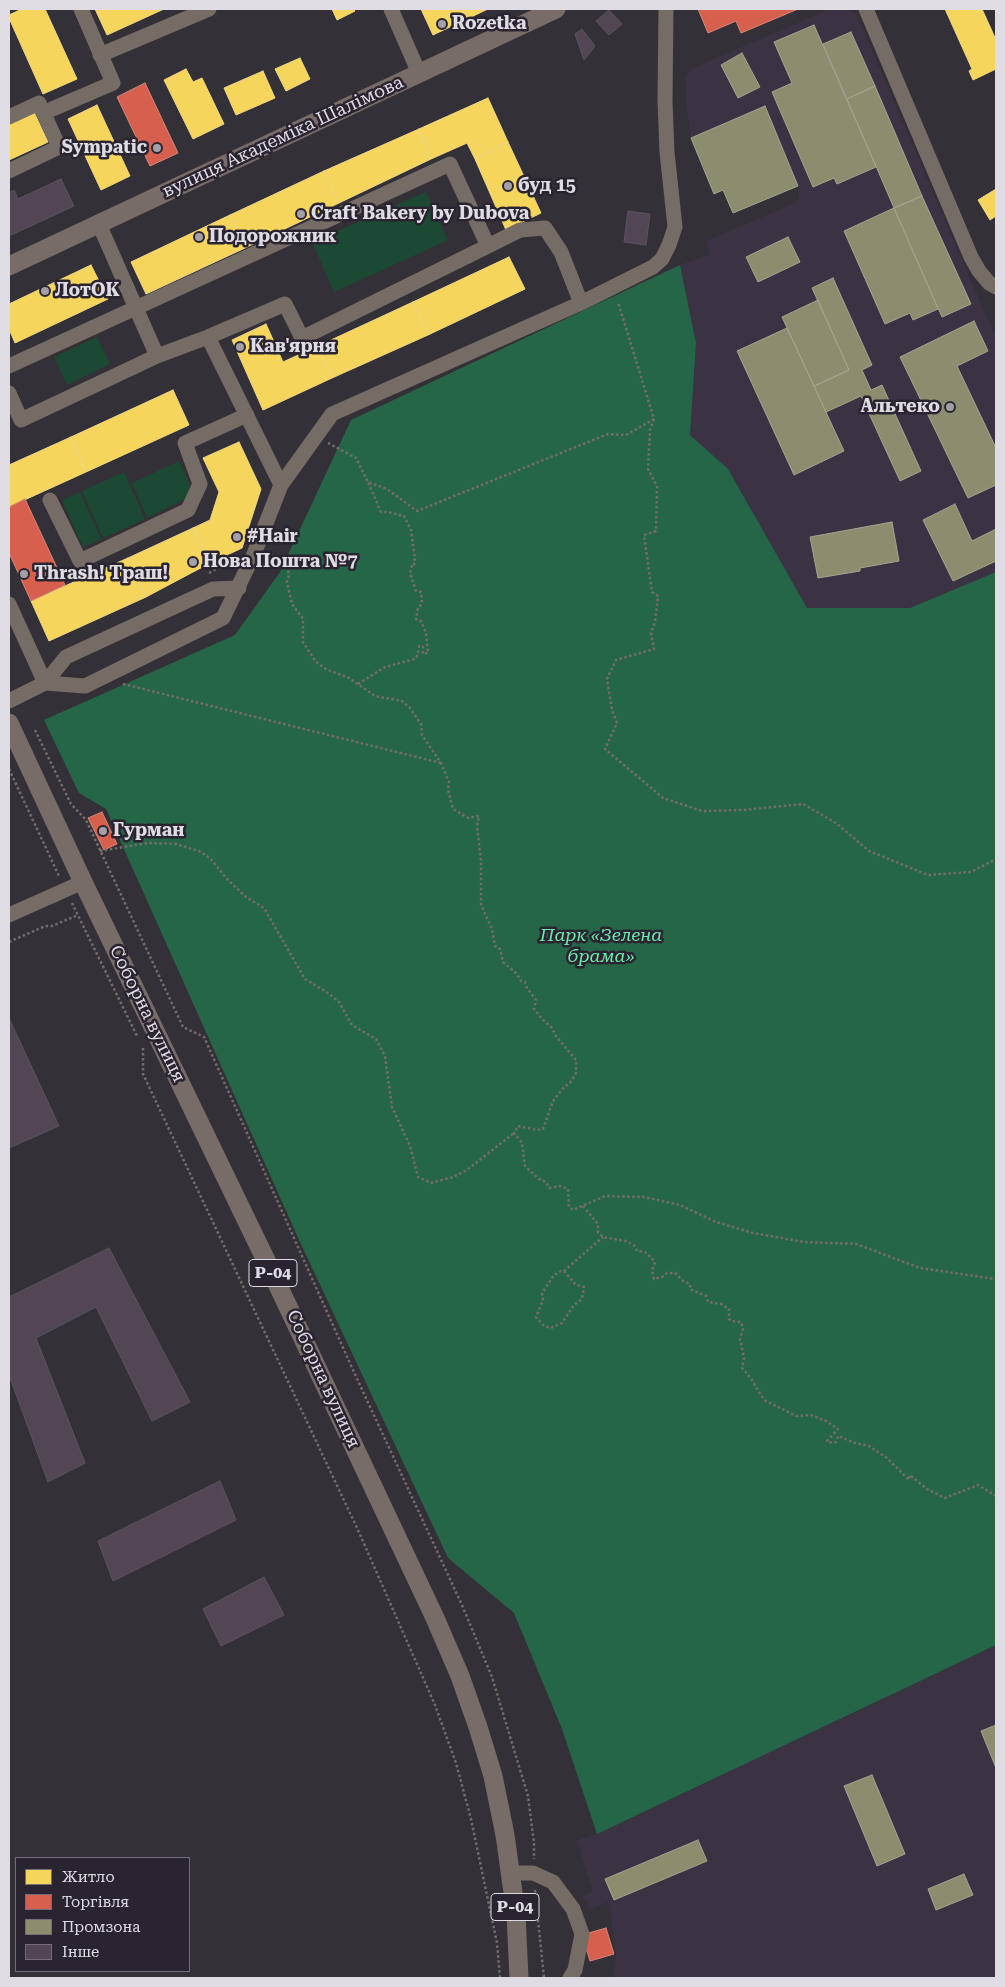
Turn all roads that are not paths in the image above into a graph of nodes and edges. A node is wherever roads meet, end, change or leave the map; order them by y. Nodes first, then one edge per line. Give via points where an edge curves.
1 (81, 9) edge
2 (208, 9) edge
3 (391, 9) edge
4 (556, 9) edge
5 (666, 9) edge
6 (866, 9) edge
7 (100, 56) junction
8 (419, 73) junction
9 (43, 113) junction
10 (9, 117) edge
11 (9, 170) edge
12 (99, 224) junction
13 (488, 246) junction
14 (9, 266) edge
15 (996, 287) edge
16 (581, 303) junction
17 (136, 308) junction
18 (208, 337) junction
19 (157, 356) junction
20 (9, 366) edge
21 (9, 392) edge
22 (247, 415) junction
23 (281, 485) junction
24 (50, 500) dead end
25 (239, 588) junction
26 (9, 604) edge
27 (45, 683) junction
28 (9, 701) edge
29 (9, 724) edge
30 (83, 882) junction
31 (9, 914) edge
32 (510, 1873) junction
33 (519, 1978) edge
34 (570, 1978) edge

1 - 7 street
2 - 7 street
3 - 8 street
4 - 8 main road, вулиця Академіка Шалімова
5 - 16 street via 665,118 674,227 669,245 662,259 653,267
6 - 15 street via 971,257 979,271
7 - 9 street via 113,83
8 - 12 main road, вулиця Академіка Шалімова
9 - 10 street via 39,103
9 - 11 street via 59,148
12 - 14 main road, вулиця Академіка Шалімова
12 - 17 street
13 - 16 street via 520,230 545,228 561,252
13 - 17 street via 450,164
13 - 18 street via 302,338 285,304
16 - 23 street via 332,414
17 - 19 street
17 - 20 street
18 - 19 street
18 - 22 street
19 - 21 street via 21,420
22 - 23 street
22 - 24 street via 185,443 200,484 188,510 80,561
23 - 25 street via 247,555
25 - 27 street via 213,589 66,657
25 - 27 street via 223,618 85,686
26 - 27 street
27 - 28 street
29 - 30 main road, Соборна вулиця / Р-04
30 - 31 street
30 - 32 main road, Соборна вулиця / Р-04 via 274,1277 460,1676 485,1751 505,1835
32 - 33 main road, Соборна вулиця / Р-04
32 - 34 street via 533,1873 553,1882 573,1909 582,1934 575,1970

